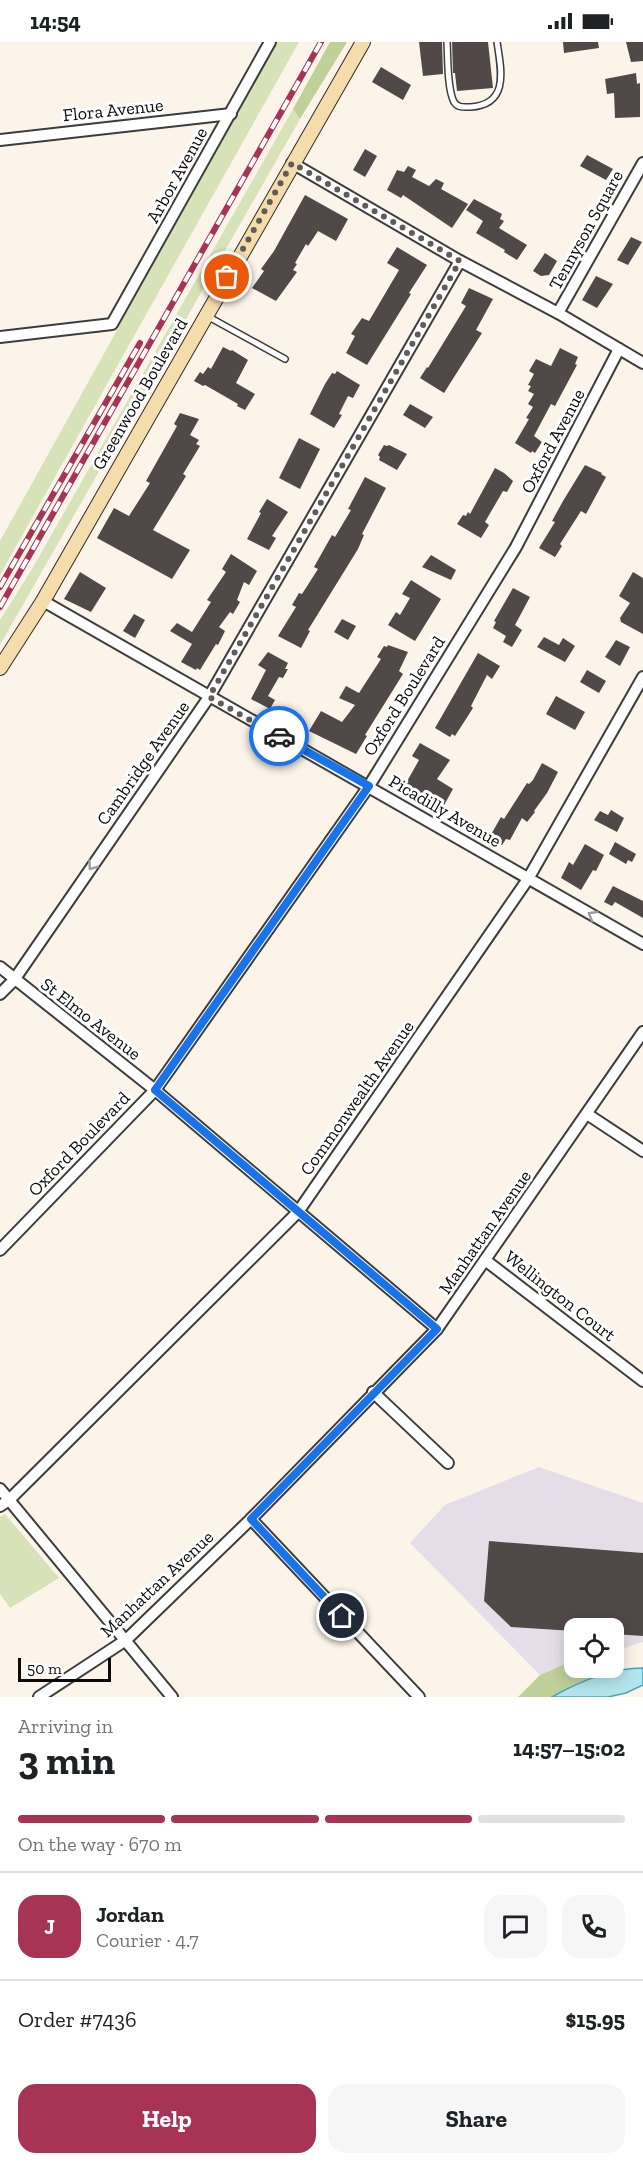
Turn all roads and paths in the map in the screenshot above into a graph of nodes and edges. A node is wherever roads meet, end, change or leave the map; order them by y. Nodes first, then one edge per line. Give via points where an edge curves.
1 (270, 42) edge
2 (363, 42) edge
3 (447, 42) edge
4 (497, 42) edge
5 (231, 114) junction
6 (0, 140) edge
7 (292, 163) junction
8 (643, 163) edge
9 (460, 261) junction
10 (558, 314) junction
11 (206, 315) junction
12 (0, 337) edge
13 (619, 349) junction
14 (285, 359) dead end
15 (643, 363) edge
16 (516, 547) joint
17 (43, 601) junction
18 (0, 668) edge
19 (643, 677) edge
20 (209, 697) junction
21 (369, 786) junction
22 (528, 879) junction
23 (643, 944) edge
24 (0, 968) edge
25 (14, 980) junction
26 (0, 994) edge
27 (643, 1032) edge
28 (155, 1090) junction
29 (587, 1114) junction
30 (643, 1151) edge
31 (298, 1212) junction
32 (0, 1250) edge
33 (485, 1260) junction
34 (437, 1329) junction
35 (643, 1382) edge
36 (373, 1392) junction
37 (448, 1463) dead end
38 (0, 1489) edge
39 (5, 1503) edge
40 (251, 1519) junction
41 (126, 1640) junction
42 (39, 1697) edge
43 (172, 1697) edge
44 (419, 1697) edge

1 - 5 street, Arbor Avenue
2 - 7 street, Greenwood Boulevard
3 - 4 lane via 452,94 461,108 478,106 496,95 501,73
5 - 6 street, Flora Avenue
5 - 12 street, Arbor Avenue via 112,324
7 - 9 street
7 - 11 street, Greenwood Boulevard
8 - 10 street, Tennyson Square
9 - 10 street
9 - 20 street, Cambridge Avenue
10 - 13 street
11 - 14 lane
11 - 17 street, Greenwood Boulevard
13 - 15 street
13 - 16 street, Oxford Avenue
16 - 21 street, Oxford Boulevard
17 - 18 street, Greenwood Boulevard
17 - 20 street, Picadilly Avenue
19 - 22 street, Commonwealth Avenue
20 - 21 street, Picadilly Avenue
20 -> 25 street, Cambridge Avenue
21 - 22 street, Picadilly Avenue
21 - 28 street, Oxford Boulevard
23 -> 22 street, Picadilly Avenue
22 - 31 street, Commonwealth Avenue
24 - 25 street, St Elmo Avenue
25 - 26 street, Cambridge Avenue
25 - 28 street, St Elmo Avenue
27 - 29 street, Manhattan Avenue
28 - 31 street, St Elmo Avenue
28 - 32 street, Oxford Boulevard
29 - 30 street
29 - 33 street, Manhattan Avenue
31 - 34 street, St Elmo Avenue
31 - 39 street, Commonwealth Avenue
33 - 34 street, Manhattan Avenue
33 - 35 street, Wellington Court
34 - 36 street, Manhattan Avenue
36 - 37 street
36 - 40 street, Manhattan Avenue
38 - 39 street
39 - 41 street
40 - 41 street, Manhattan Avenue
40 - 44 street
41 - 42 street, Manhattan Avenue
41 - 43 street

